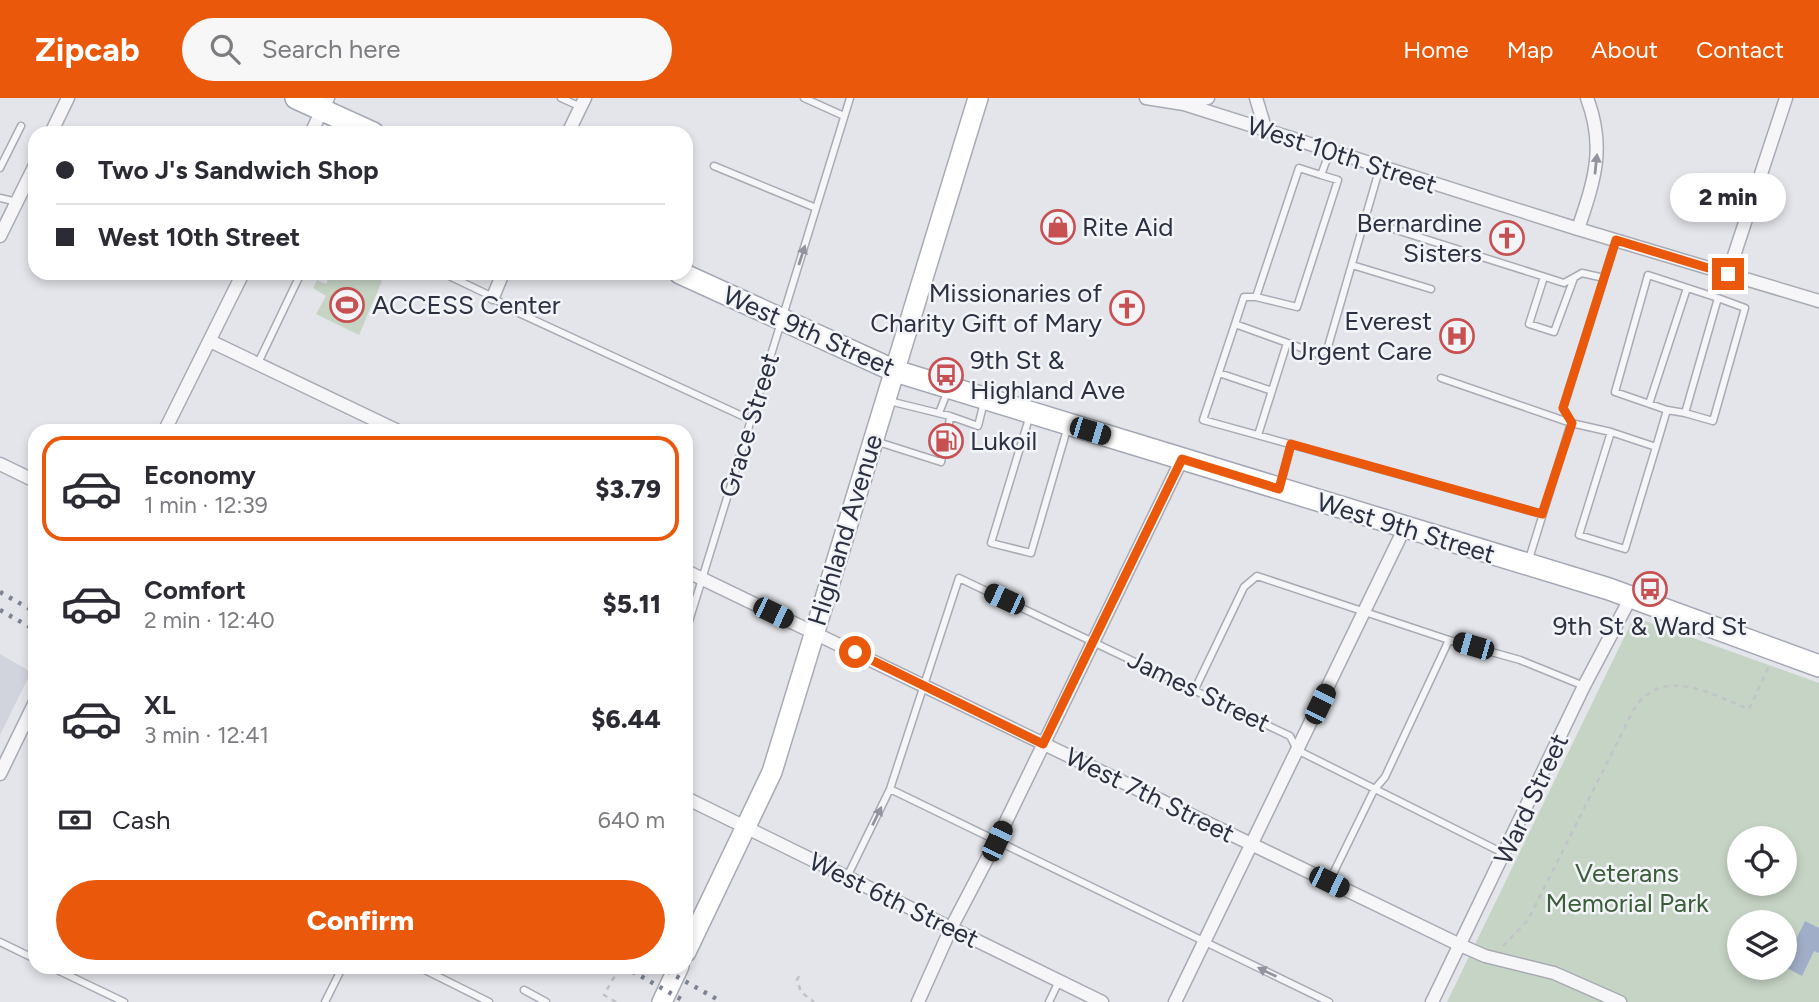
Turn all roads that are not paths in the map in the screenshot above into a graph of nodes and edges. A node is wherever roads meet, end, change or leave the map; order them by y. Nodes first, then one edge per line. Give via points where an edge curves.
1 (68, 98) edge
2 (296, 98) edge
3 (561, 98) edge
4 (804, 98) edge
5 (850, 98) edge
6 (978, 98) edge
7 (1146, 98) edge
8 (1208, 98) edge
9 (1256, 98) edge
10 (1587, 98) edge
11 (1786, 98) edge
12 (583, 103) edge
13 (325, 104) edge
14 (1184, 104) junction
15 (844, 116) junction
16 (21, 126) dead end
17 (54, 126) edge
18 (314, 126) edge
19 (361, 126) edge
20 (572, 126) edge
21 (1266, 131) junction
22 (1330, 151) junction
23 (714, 166) dead end
24 (1380, 167) junction
25 (0, 168) edge
26 (1321, 175) junction
27 (28, 179) edge
28 (0, 198) edge
29 (17, 202) junction
30 (816, 208) junction
31 (1365, 220) junction
32 (1578, 229) junction
33 (0, 236) edge
34 (1616, 240) junction
35 (1352, 265) junction
36 (1728, 274) junction
37 (1544, 277) junction
38 (1574, 278) junction
39 (1604, 278) junction
40 (693, 279) edge
41 (240, 280) edge
42 (298, 280) edge
43 (458, 280) edge
44 (500, 280) edge
45 (1687, 288) junction
46 (1431, 289) dead end
47 (493, 297) junction
48 (1256, 297) junction
49 (1718, 298) junction
50 (1819, 300) edge
51 (781, 320) junction
52 (1236, 324) junction
53 (210, 341) junction
54 (1287, 343) junction
55 (257, 364) junction
56 (895, 371) junction
57 (1219, 373) junction
58 (1440, 378) dead end
59 (948, 388) junction
60 (1272, 391) junction
61 (985, 399) junction
62 (885, 400) junction
63 (1649, 404) junction
64 (1667, 410) junction
65 (939, 413) junction
66 (1031, 413) junction
67 (1685, 413) junction
68 (950, 416) junction
69 (751, 420) junction
70 (1572, 423) junction
71 (170, 424) edge
72 (383, 424) edge
73 (1068, 425) junction
74 (948, 432) dead end
75 (1611, 432) junction
76 (1258, 435) junction
77 (873, 441) junction
78 (1291, 444) junction
79 (1657, 447) junction
80 (943, 451) dead end
81 (1182, 459) junction
82 (0, 464) edge
83 (28, 478) edge
84 (1279, 489) junction
85 (1542, 514) junction
86 (1405, 527) junction
87 (1527, 564) junction
88 (693, 574) edge
89 (702, 579) junction
90 (1631, 597) junction
91 (693, 608) edge
92 (1365, 610) junction
93 (814, 633) junction
94 (1093, 640) junction
95 (1449, 640) junction
96 (1819, 666) edge
97 (923, 685) junction
98 (1584, 686) junction
99 (1195, 689) junction
100 (28, 727) edge
101 (1043, 744) junction
102 (1297, 750) junction
103 (0, 774) edge
104 (890, 789) junction
105 (1374, 790) junction
106 (693, 802) edge
107 (746, 828) junction
108 (997, 841) junction
109 (1252, 844) junction
110 (1505, 854) junction
111 (847, 877) junction
112 (1329, 882) junction
113 (951, 928) junction
114 (693, 938) edge
115 (1205, 941) junction
116 (0, 942) edge
117 (1460, 945) junction
118 (28, 956) edge
119 (66, 974) edge
120 (339, 974) edge
121 (433, 974) edge
122 (675, 974) edge
123 (1059, 981) junction
124 (524, 990) dead end
125 (124, 1002) edge
126 (325, 1002) edge
127 (489, 1002) edge
128 (546, 1002) edge
129 (662, 1002) edge
130 (918, 1002) edge
131 (1049, 1002) edge
132 (1102, 1002) edge
133 (1175, 1002) edge
134 (1329, 1002) edge
135 (1432, 1002) edge
136 (1620, 1002) edge

1 - 17 street
2 - 13 main road
3 - 12 lane
4 - 15 lane
5 - 15 lane, Grace Street
6 - 56 main road, Highland Avenue
7 - 14 street, West 10th Street
8 - 14 street
9 - 21 street
32 -> 10 street via 1594,181 1598,143
11 - 36 street
12 - 20 street
13 - 18 street
13 - 19 main road
14 - 21 street, West 10th Street
15 - 30 lane, Grace Street
16 - 25 lane
21 - 22 street, West 10th Street
22 - 24 street, West 10th Street
22 - 26 lane
23 - 30 lane
24 - 31 lane
24 - 32 street, West 10th Street
26 - 48 lane via 1299,168
26 - 48 lane via 1338,180 1297,307
27 - 29 street
28 - 29 lane
29 - 33 street
51 -> 30 lane, Grace Street
31 - 35 lane
31 - 37 lane
32 - 34 street, West 10th Street
34 - 36 street, West 10th Street
34 - 39 lane
35 - 46 lane
35 - 54 lane via 1327,350 1318,354
36 - 50 street, West 10th Street
37 - 38 lane via 1564,283
37 - 38 lane via 1529,324 1555,332
38 - 39 lane via 1582,273
39 - 70 lane via 1563,408
40 - 51 main road, West 9th Street
41 - 53 street
42 - 55 lane
43 - 47 lane
44 - 47 street
45 - 49 lane
45 - 63 lane
45 - 63 lane via 1648,275 1615,392
47 - 69 lane
48 - 52 lane via 1244,297
49 - 67 lane
49 - 67 lane via 1745,308 1713,421
51 - 56 main road, West 9th Street
51 - 69 lane, Grace Street
52 - 54 lane
52 - 57 lane
53 - 55 street
53 - 71 street
54 - 60 lane
55 - 72 street
56 - 59 main road, West 9th Street
56 - 62 main road, Highland Avenue
57 - 60 lane
57 - 76 lane via 1203,420
58 - 70 lane
59 - 61 main road, West 9th Street
59 - 65 lane
60 - 76 lane
61 - 66 main road, West 9th Street
61 - 68 lane via 978,426
62 - 65 lane
62 - 77 main road, Highland Avenue
63 - 64 lane
64 - 67 lane
64 - 79 lane
65 - 68 lane
66 - 73 main road, West 9th Street
66 - 73 lane via 991,543 1031,553
68 - 74 lane
69 - 89 lane, Grace Street
70 - 75 lane
70 - 85 lane
73 - 81 main road, West 9th Street
75 - 79 lane
75 - 79 lane via 1579,535 1625,549
76 - 78 lane
77 - 80 lane via 941,462
77 - 93 main road, Highland Avenue
78 - 84 lane
78 - 85 lane
81 - 84 main road, West 9th Street
81 - 94 street
82 - 83 street
84 - 86 main road, West 9th Street
85 - 87 lane
86 - 87 main road, West 9th Street
86 - 92 street
87 - 90 main road, West 9th Street
88 - 89 street, West 7th Street
89 - 91 lane, Grace Street
89 - 93 street, West 7th Street
90 - 96 main road, West 9th Street
90 - 98 street, Ward Street
92 - 95 lane
92 - 99 lane via 1257,576 1244,587
92 - 102 street
93 - 97 street, West 7th Street
93 - 107 main road, Highland Avenue via 772,772
94 - 97 lane, James Street via 959,578
94 - 99 lane, James Street
94 - 101 street
95 - 98 lane via 1520,660
95 - 105 lane via 1385,777
97 - 101 street, West 7th Street
97 - 104 lane
98 - 110 street, Ward Street
99 - 102 lane, James Street via 1290,736
100 - 103 street
101 - 108 street
101 - 109 street, West 7th Street
102 - 105 lane, James Street
102 - 109 street
104 - 108 lane
111 -> 104 lane
105 - 110 lane, James Street
105 - 112 lane
106 - 107 street, West 6th Street
107 - 111 street, West 6th Street
107 - 114 main road, Highland Avenue
108 - 113 street
108 - 115 lane
109 - 112 street, West 7th Street
109 - 115 street
110 - 117 street, Ward Street
111 - 113 street, West 6th Street
112 - 117 street, West 7th Street
113 - 123 street, West 6th Street
113 - 130 street
115 - 133 street
134 -> 115 lane
116 - 118 lane
117 - 135 street, Ward Street
117 - 136 street, West 7th Street via 1554,973
119 - 125 lane
120 - 126 lane
121 - 127 lane
122 - 129 main road
123 - 131 lane
123 - 132 street, West 6th Street
124 - 128 lane

